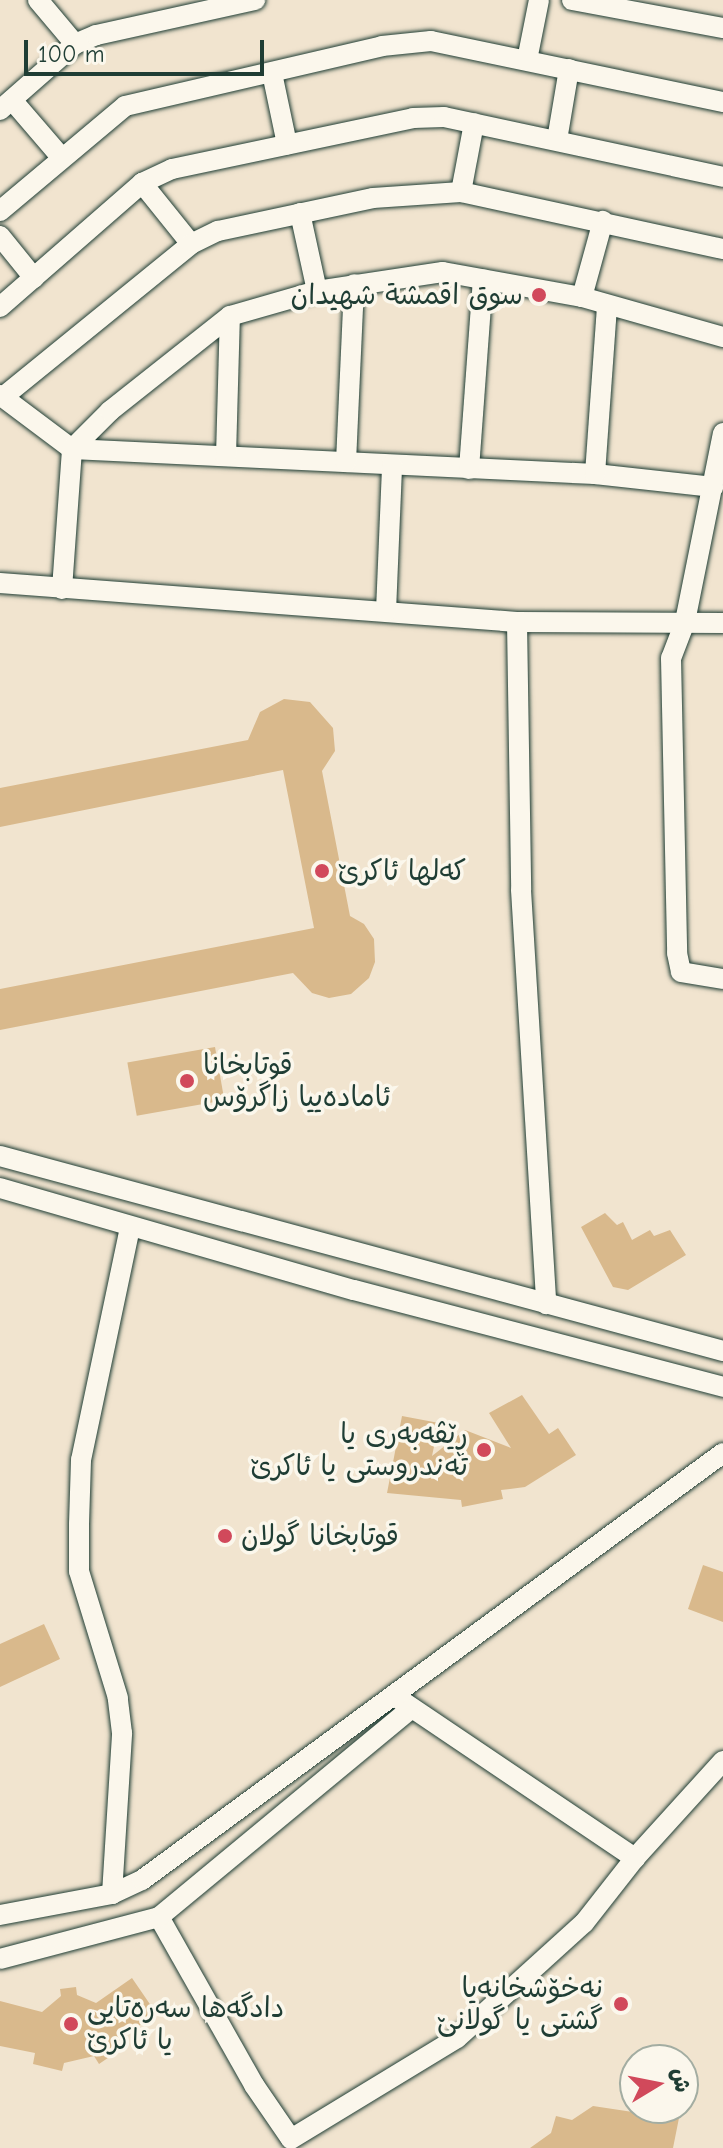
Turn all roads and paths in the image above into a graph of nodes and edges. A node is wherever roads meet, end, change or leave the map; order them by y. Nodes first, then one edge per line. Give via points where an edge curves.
1 (38, 0) edge
2 (255, 0) edge
3 (539, 0) edge
4 (572, 0) edge
5 (723, 28) edge
6 (75, 44) junction
7 (527, 60) junction
8 (569, 69) junction
9 (272, 73) junction
10 (723, 102) edge
11 (6, 105) edge
12 (474, 123) junction
13 (557, 140) junction
14 (287, 144) junction
15 (61, 157) junction
16 (723, 177) edge
17 (142, 183) junction
18 (461, 192) junction
19 (0, 211) edge
20 (300, 213) junction
21 (603, 221) junction
22 (0, 236) edge
23 (191, 244) junction
24 (723, 249) edge
25 (34, 278) junction
26 (483, 280) junction
27 (354, 284) junction
28 (317, 291) junction
29 (582, 297) junction
30 (607, 306) junction
31 (0, 307) edge
32 (230, 316) junction
33 (723, 337) edge
34 (1, 396) edge
35 (723, 433) edge
36 (72, 449) junction
37 (226, 456) junction
38 (346, 462) junction
39 (392, 465) junction
40 (469, 469) junction
41 (595, 474) junction
42 (713, 487) junction
43 (0, 583) edge
44 (62, 589) junction
45 (386, 611) junction
46 (517, 622) junction
47 (685, 622) junction
48 (723, 623) edge
49 (723, 979) edge
50 (0, 1156) edge
51 (0, 1188) edge
52 (130, 1228) junction
53 (364, 1254) junction
54 (354, 1290) junction
55 (546, 1304) junction
56 (723, 1351) edge
57 (723, 1387) edge
58 (723, 1453) edge
59 (402, 1703) junction
60 (721, 1767) edge
61 (635, 1858) junction
62 (112, 1894) junction
63 (0, 1915) edge
64 (159, 1917) junction
65 (0, 1959) edge

1 - 6 street
2 - 6 street
3 - 7 street
4 - 5 street
6 - 11 street
7 - 8 street
7 - 9 street via 431,41 382,46
8 - 10 street
8 - 13 street
9 - 14 street
9 - 15 street via 125,106
11 - 15 street
12 - 13 street
12 - 14 street via 413,118
12 - 18 street
13 - 16 street
14 - 17 street via 172,169
15 - 19 street
17 - 23 street
17 - 25 street
18 - 20 street via 373,198
18 - 21 street
20 - 23 street via 218,231
20 - 28 street
21 - 24 street
21 - 29 street
22 - 25 street
23 - 34 street
25 - 31 street
26 - 27 street via 443,272
26 - 29 street
26 - 40 street
27 - 28 street
27 - 38 street
28 - 32 street
29 - 30 street
30 - 33 street
30 - 41 street
32 - 36 street via 110,411
32 - 37 street
34 - 36 street
35 - 42 street
36 - 37 street
36 - 44 street
37 - 38 street
38 - 39 street
39 - 40 street
39 - 45 street
40 - 41 street
41 - 42 street
42 - 47 street
43 - 44 street
44 - 45 street
45 - 46 street
46 - 47 street
46 - 55 street via 521,890
47 - 48 street
47 - 49 street via 671,658 677,953 681,972
50 - 53 street
51 - 52 street
52 - 54 street
52 - 62 street via 81,1460 79,1524 79,1571 118,1698 122,1733
53 - 54 street
53 - 55 street
54 - 57 street
55 - 56 street
58 - 59 street
59 - 61 street
59 - 62 street via 175,1858
59 - 64 street
60 - 61 street
61 - 64 street via 584,1923 457,2038 291,2139 254,2085
62 - 63 street
64 - 65 street

